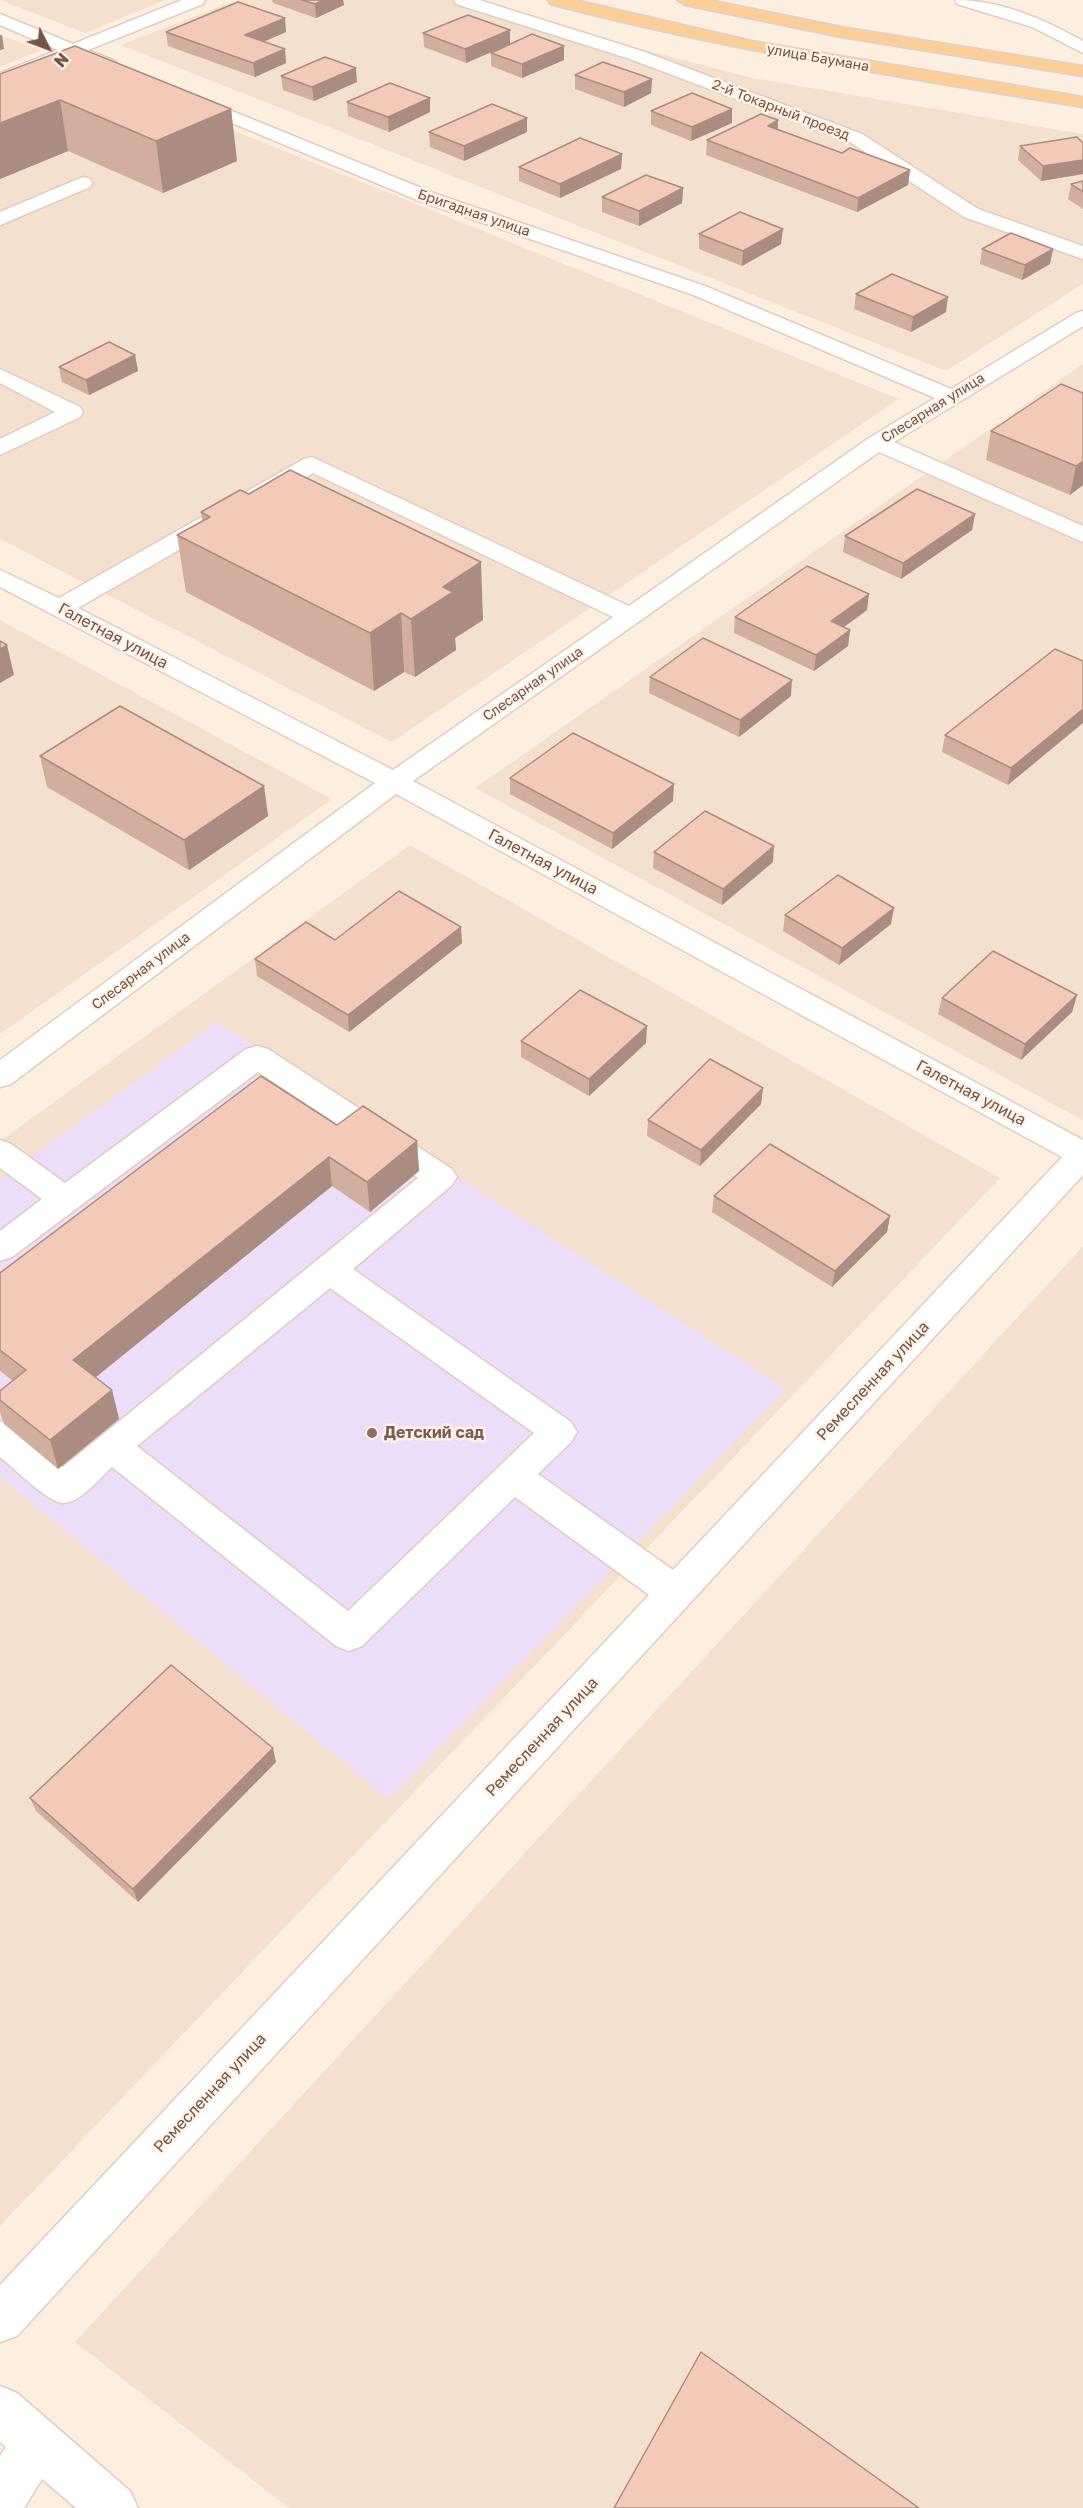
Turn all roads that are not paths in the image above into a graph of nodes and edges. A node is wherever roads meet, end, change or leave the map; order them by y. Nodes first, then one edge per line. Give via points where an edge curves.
1 (196, 0) edge
2 (462, 0) edge
3 (556, 0) edge
4 (685, 0) edge
5 (963, 0) edge
6 (1048, 6) dead end
7 (0, 19) edge
8 (1038, 23) junction
9 (1083, 48) edge
10 (72, 50) junction
11 (1083, 71) edge
12 (126, 73) edge
13 (0, 79) edge
14 (170, 90) edge
15 (1083, 102) edge
16 (83, 183) dead end
17 (0, 219) edge
18 (1083, 253) edge
19 (1083, 317) edge
20 (0, 375) edge
21 (952, 397) junction
22 (877, 443) junction
23 (0, 448) edge
24 (1083, 535) edge
25 (0, 577) edge
26 (59, 608) junction
27 (630, 616) junction
28 (394, 782) junction
29 (0, 1076) edge
30 (0, 1152) edge
31 (1083, 1155) edge
32 (65, 1199) junction
33 (0, 1248) edge
34 (329, 1270) junction
35 (0, 1436) edge
36 (112, 1446) junction
37 (513, 1476) junction
38 (675, 1593) junction
39 (0, 2319) edge
40 (0, 2410) edge
41 (37, 2443) junction
42 (0, 2500) edge
43 (113, 2508) edge

1 - 10 street
2 - 18 street, 2-й Токарный проезд via 636,55 856,138 971,213
3 - 15 main road, улица Баумана via 687,34
4 - 11 main road, улица Баумана via 841,32
5 - 8 street
6 - 8 street
7 - 10 street
8 - 9 street
10 - 12 street
10 - 13 street
14 - 21 street, Бригадная улица via 429,198 698,290
16 - 17 street
19 - 21 street, Слесарная улица
20 - 23 street via 72,412
21 - 22 street, Слесарная улица
22 - 24 street
22 - 27 street, Слесарная улица
25 - 26 street, Галетная улица
26 - 27 street via 312,465
26 - 28 street, Галетная улица
27 - 28 street, Слесарная улица
28 - 29 street, Слесарная улица
28 - 31 street, Галетная улица
30 - 32 street
31 - 38 street, Ремесленная улица
32 - 33 street
32 - 34 street via 256,1057 441,1177
34 - 36 street
34 - 37 street via 559,1432
35 - 36 street via 63,1488
36 - 37 street via 349,1634
37 - 38 street
38 - 39 street, Ремесленная улица
40 - 41 street
41 - 42 street
41 - 43 street

